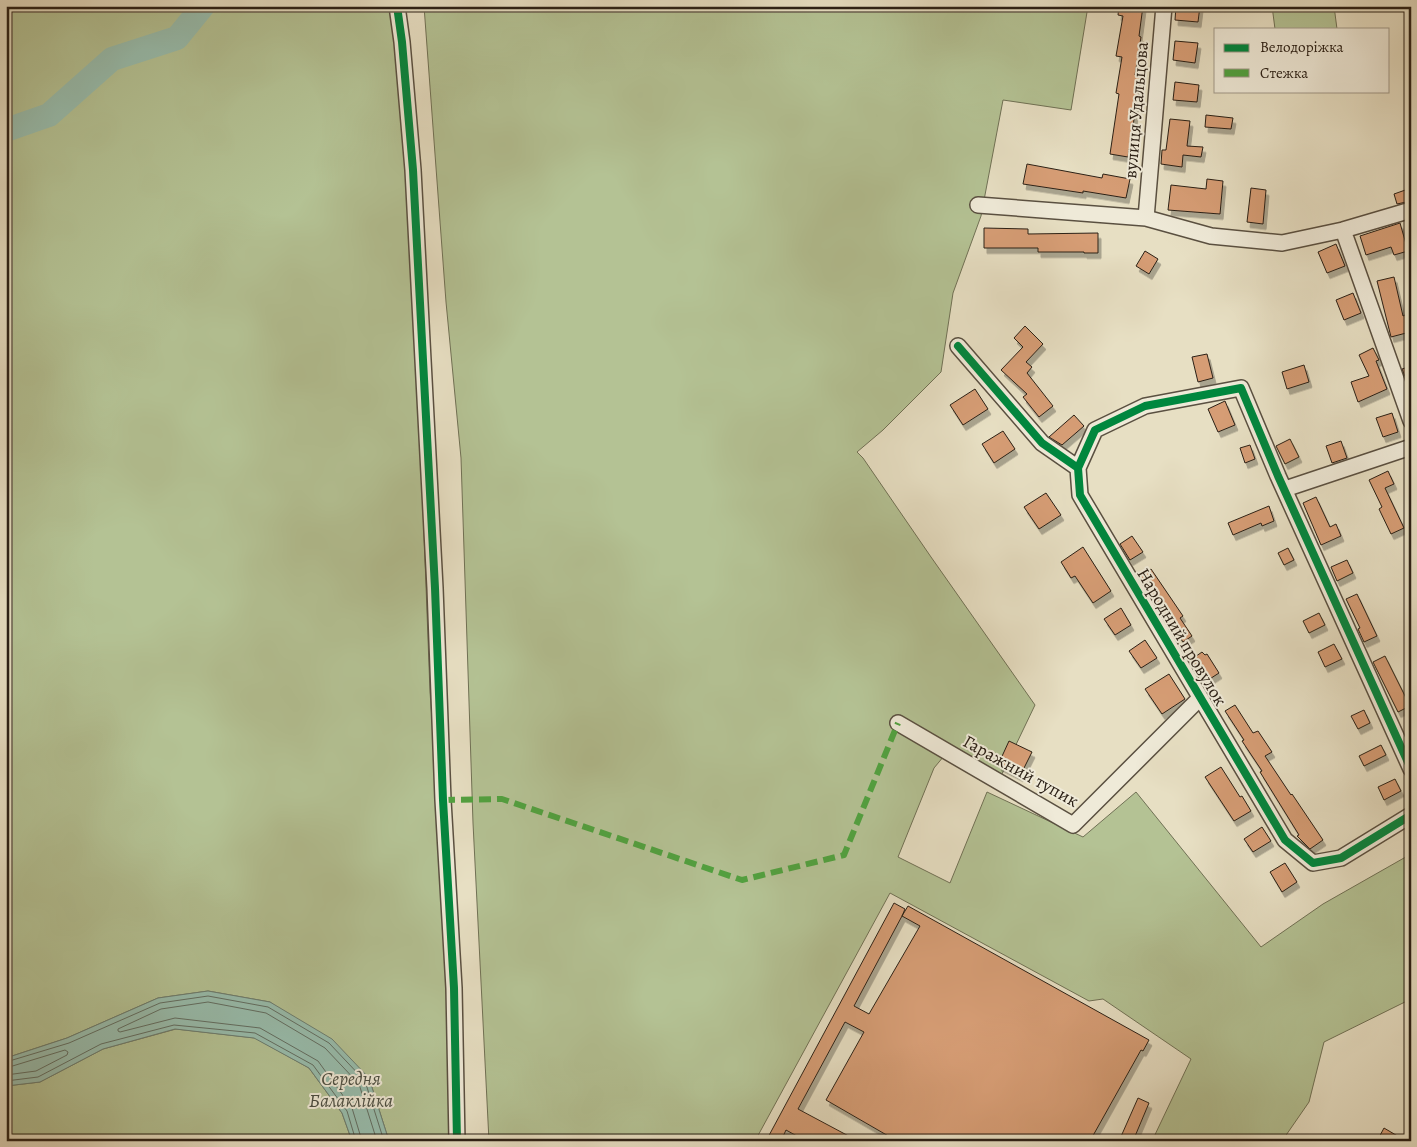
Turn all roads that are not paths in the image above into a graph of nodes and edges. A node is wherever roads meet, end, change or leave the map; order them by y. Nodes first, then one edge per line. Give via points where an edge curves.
1 (397, 6) edge
2 (1164, 6) edge
3 (978, 205) dead end
4 (1411, 210) edge
5 (1146, 218) junction
6 (1343, 230) junction
7 (958, 346) dead end
8 (1411, 421) edge
9 (1411, 447) edge
10 (1078, 468) junction
11 (1285, 489) junction
12 (1200, 698) junction
13 (898, 723) dead end
14 (1411, 769) edge
15 (1411, 815) edge
16 (458, 1141) edge

1 - 16 street via 413,170 454,988
2 - 5 street, вулиця Удальцова
3 - 5 street
4 - 6 street
5 - 6 street via 1211,236 1282,243
6 - 8 street
7 - 10 street via 1042,443
9 - 11 street
10 - 11 street via 1096,430 1146,406 1240,388
10 - 12 street, Народний провулок via 1080,495
11 - 14 street
12 - 13 street, Гаражний тупик via 1073,825
12 - 15 street, Народний провулок via 1285,840 1313,863 1341,858

